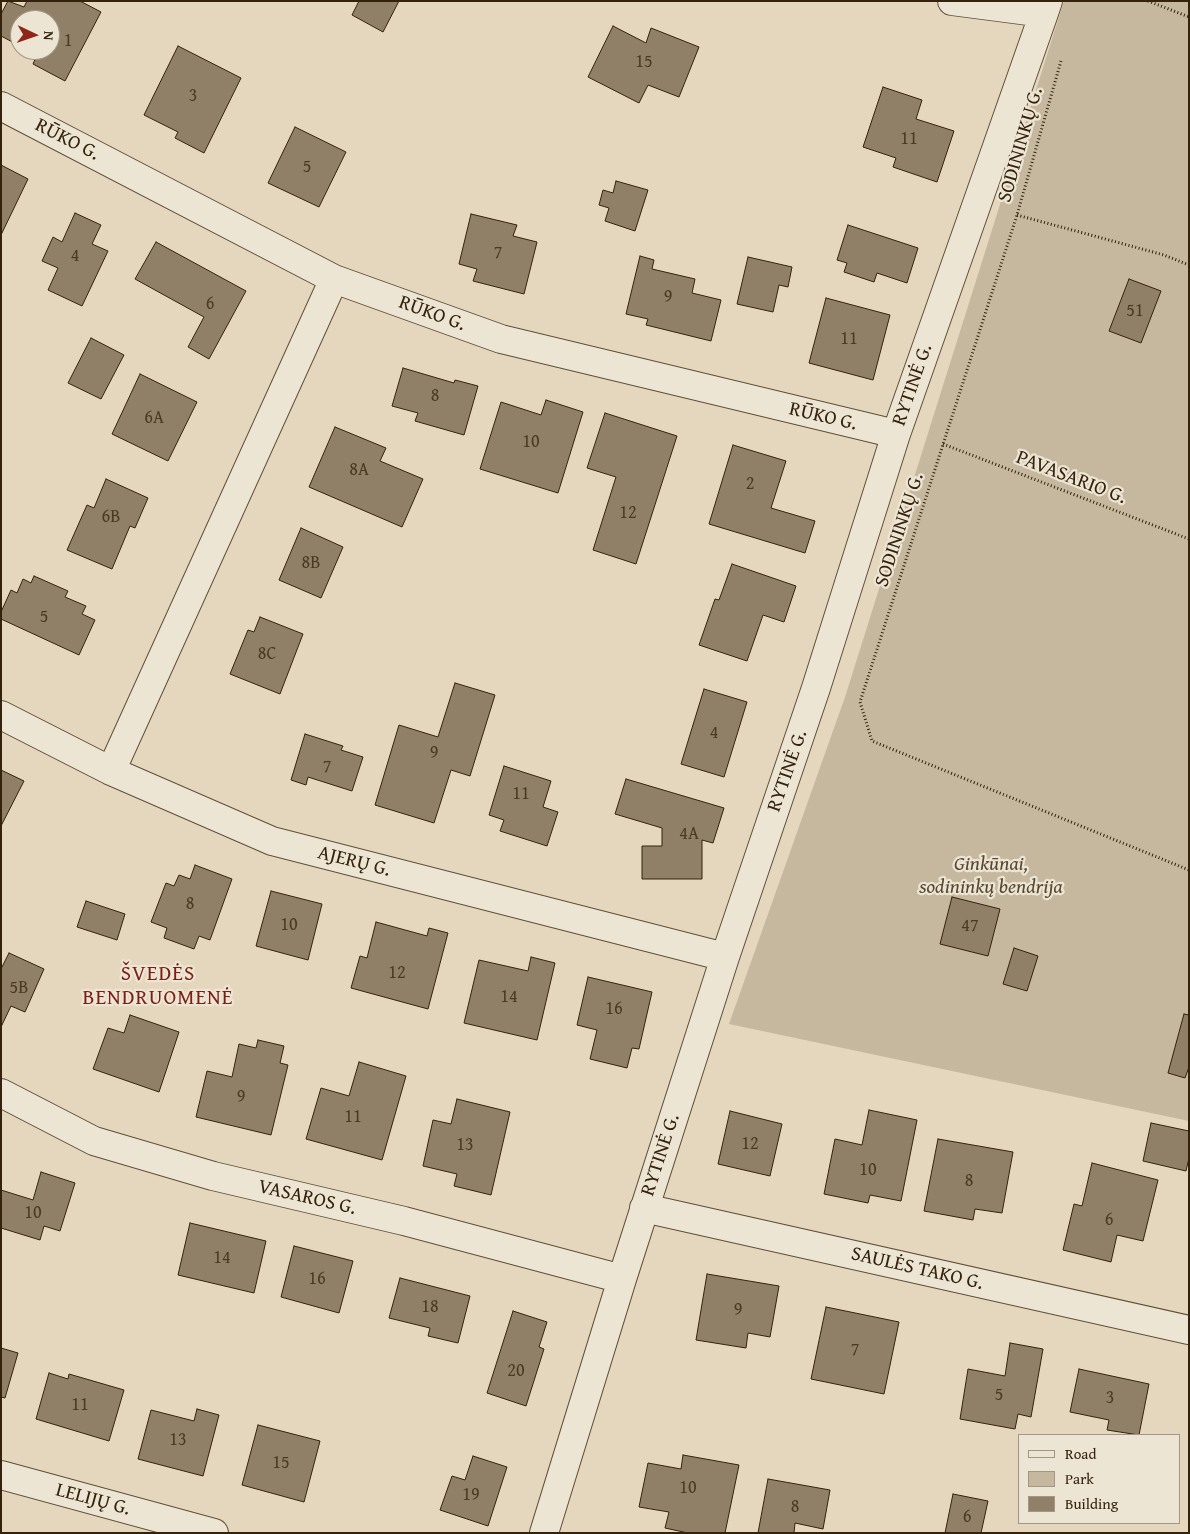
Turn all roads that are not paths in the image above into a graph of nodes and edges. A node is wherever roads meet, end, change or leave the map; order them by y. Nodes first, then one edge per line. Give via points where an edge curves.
1 (952, 1) edge
2 (1046, 7) edge
3 (1, 106) edge
4 (334, 279) junction
5 (896, 434) junction
6 (1, 715) edge
7 (110, 771) junction
8 (725, 958) junction
9 (1, 1093) edge
10 (644, 1208) junction
11 (622, 1279) junction
12 (1189, 1330) edge
13 (1, 1475) edge
14 (214, 1533) edge
15 (544, 1533) edge

1 - 2 street
2 - 5 street, RYTINĖ G.
3 - 4 street, RŪKO G.
4 - 5 street, RŪKO G. via 501,340
4 - 7 street
5 - 8 street, RYTINĖ G. via 816,688
6 - 7 street, AJERŲ G.
7 - 8 street, AJERŲ G. via 272,841
8 - 10 street, RYTINĖ G.
9 - 11 street, VASAROS G. via 94,1141 213,1176 404,1221
10 - 11 street, RYTINĖ G.
10 - 12 street, SAULĖS TAKO G.
11 - 15 street, RYTINĖ G.
13 - 14 street, LELIJŲ G.

